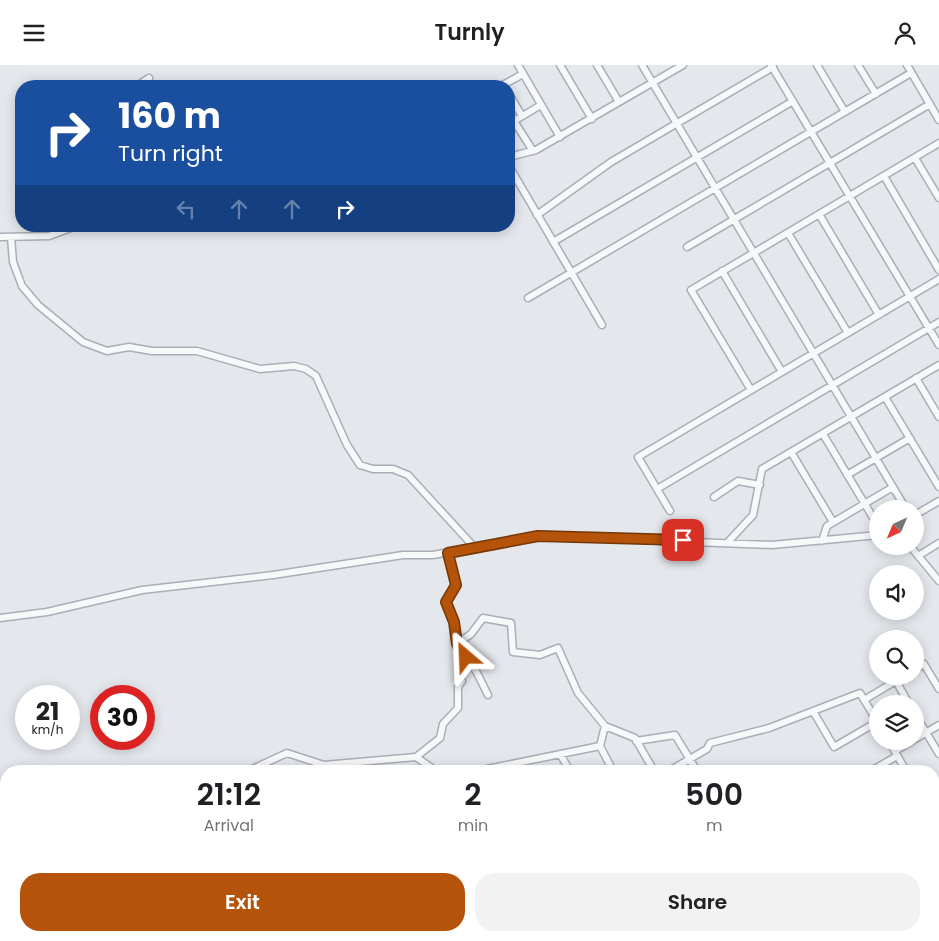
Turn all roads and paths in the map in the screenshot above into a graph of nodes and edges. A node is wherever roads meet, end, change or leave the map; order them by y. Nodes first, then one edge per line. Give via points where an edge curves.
1 (518, 65) edge
2 (560, 65) edge
3 (597, 65) edge
4 (642, 65) edge
5 (683, 65) edge
6 (818, 65) edge
7 (858, 65) edge
8 (907, 65) edge
9 (772, 66) edge
10 (911, 73) junction
11 (523, 74) junction
12 (149, 78) dead end
13 (146, 80) edge
14 (513, 80) edge
15 (653, 83) junction
16 (876, 94) junction
17 (793, 101) junction
18 (619, 102) junction
19 (515, 104) edge
20 (930, 104) junction
21 (541, 105) junction
22 (845, 112) junction
23 (522, 116) junction
24 (592, 119) junction
25 (939, 119) edge
26 (515, 120) edge
27 (677, 123) junction
28 (515, 127) edge
29 (811, 132) junction
30 (560, 137) junction
31 (939, 143) edge
32 (533, 151) junction
33 (515, 156) edge
34 (697, 157) junction
35 (915, 158) junction
36 (830, 163) junction
37 (515, 176) edge
38 (884, 176) junction
39 (715, 188) junction
40 (937, 190) edge
41 (850, 196) junction
42 (939, 198) edge
43 (819, 214) junction
44 (537, 215) junction
45 (734, 219) junction
46 (59, 232) edge
47 (788, 233) junction
48 (0, 237) edge
49 (11, 237) junction
50 (553, 242) junction
51 (687, 247) dead end
52 (754, 253) junction
53 (939, 269) edge
54 (722, 271) junction
55 (571, 273) junction
56 (939, 279) edge
57 (909, 297) junction
58 (528, 299) dead end
59 (879, 315) junction
60 (939, 322) edge
61 (602, 325) dead end
62 (928, 328) junction
63 (848, 333) junction
64 (939, 345) edge
65 (814, 353) junction
66 (939, 365) edge
67 (782, 372) junction
68 (916, 378) junction
69 (832, 385) junction
70 (751, 390) junction
71 (885, 397) junction
72 (851, 417) junction
73 (939, 417) edge
74 (823, 433) junction
75 (910, 438) junction
76 (791, 452) junction
77 (876, 458) junction
78 (847, 475) junction
79 (760, 485) junction
80 (893, 487) junction
81 (939, 487) edge
82 (656, 489) junction
83 (714, 497) dead end
84 (901, 500) edge
85 (939, 501) edge
86 (864, 504) junction
87 (924, 510) edge
88 (670, 511) dead end
89 (869, 512) edge
90 (833, 522) junction
91 (869, 536) edge
92 (822, 541) junction
93 (728, 542) junction
94 (939, 543) edge
95 (476, 549) junction
96 (448, 553) junction
97 (918, 556) joint
98 (939, 581) edge
99 (0, 618) edge
100 (457, 644) junction
101 (924, 664) edge
102 (462, 681) dead end
103 (889, 685) edge
104 (939, 689) edge
105 (488, 695) dead end
106 (864, 700) junction
107 (869, 708) edge
108 (813, 711) junction
109 (939, 725) edge
110 (605, 726) junction
111 (869, 727) edge
112 (924, 730) edge
113 (926, 733) junction
114 (636, 741) junction
115 (600, 746) junction
116 (894, 750) edge
117 (900, 750) edge
118 (896, 753) junction
119 (560, 754) junction
120 (939, 754) edge
121 (416, 757) junction
122 (690, 759) junction
123 (261, 765) edge
124 (324, 765) edge
125 (324, 765) edge
126 (427, 765) edge
127 (507, 765) edge
128 (566, 765) edge
129 (611, 765) edge
130 (650, 765) edge
131 (680, 765) edge
132 (693, 765) edge
133 (879, 765) edge
134 (903, 765) edge

1 - 11 street
2 - 24 street
3 - 18 street
4 - 15 street
5 - 15 street
6 - 22 street
7 - 16 street
8 - 10 street
9 - 17 street
9 - 27 street
10 - 16 street
10 - 20 street
11 - 14 street
11 - 21 street
12 - 13 street
15 - 18 street
15 - 27 street
16 - 22 street
17 - 29 street
17 - 34 street
18 - 24 street
19 - 23 street
20 - 25 street
20 - 36 street
21 - 23 street
21 - 30 street
22 - 29 street
23 - 26 street
24 - 30 street
27 - 34 street
27 - 44 street via 611,162
28 - 32 street
29 - 36 street
29 - 39 street
30 - 32 street
31 - 35 street
32 - 33 street
34 - 39 street
34 - 50 street
35 - 38 street
35 - 40 street
36 - 41 street
36 - 45 street
37 - 44 street
38 - 41 street
38 - 53 street
39 - 45 street
39 - 55 street
40 - 42 street
41 - 43 street
41 - 57 street
43 - 47 street
43 - 59 street
44 - 50 street
45 - 51 street
45 - 52 street
46 - 49 street via 48,236
47 - 52 street
47 - 63 street
48 - 49 street
49 - 95 street via 13,262 22,286 38,305 83,342 107,351 129,347 152,351 198,351 260,369 294,366 316,375 347,445 360,465 393,469 408,475
50 - 55 street
52 - 54 street
52 - 65 street
54 - 67 street
54 - 70 street via 691,289
55 - 58 street
55 - 61 street
56 - 57 street
57 - 59 street
57 - 62 street
59 - 63 street
60 - 62 street
62 - 64 street
62 - 69 street
63 - 65 street
65 - 67 street
65 - 69 street
66 - 68 street
67 - 70 street
68 - 71 street
68 - 73 street
69 - 72 street
69 - 82 street
70 - 82 street via 638,457
71 - 72 street
71 - 75 street
72 - 74 street
72 - 77 street
74 - 76 street
74 - 78 street
75 - 77 street
75 - 81 street
76 - 79 street via 762,469
76 - 90 street
77 - 78 street
77 - 80 street
78 - 86 street
79 - 83 street via 738,481
79 - 93 street via 753,515
80 - 84 street
80 - 86 street
82 - 88 street
85 - 87 street
86 - 89 street
86 - 90 street
90 - 92 street via 827,526
91 - 92 street
92 - 93 street via 772,545
93 - 95 street via 538,536
94 - 97 street
95 - 96 street
96 - 99 street via 403,555 273,575 142,590 47,612
96 - 100 street via 456,585 446,602 454,622
97 - 98 street
100 - 105 street
100 - 110 street via 471,634 483,617 511,623 513,652 540,655 558,648 578,693
101 - 104 street
102 - 121 street via 458,687 458,708 443,725 440,738
103 - 106 street
106 - 107 street
106 - 108 street via 860,693
108 - 111 street via 834,747
108 - 122 street via 769,728 710,743 707,749
109 - 113 street
110 - 114 street
110 - 115 street
112 - 113 street
113 - 120 street
114 - 122 street via 675,735
114 - 130 street
115 - 119 street
115 - 129 street
116 - 118 street
117 - 118 street
118 - 133 street
118 - 134 street
119 - 127 street
119 - 128 street
121 - 125 street
121 - 126 street
122 - 131 street
122 - 132 street
123 - 124 street via 287,753

